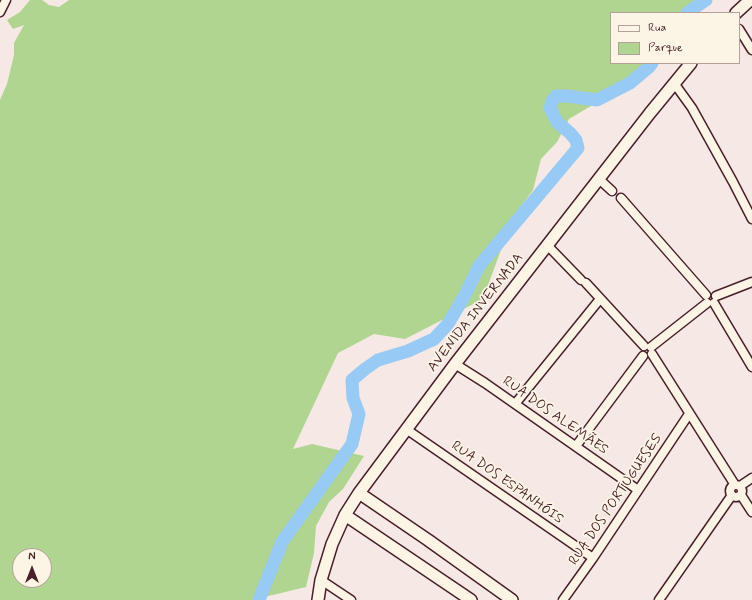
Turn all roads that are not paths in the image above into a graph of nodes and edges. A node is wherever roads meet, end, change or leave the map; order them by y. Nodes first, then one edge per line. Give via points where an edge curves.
1 (6, 0) edge
2 (750, 0) edge
3 (0, 12) edge
4 (737, 12) edge
5 (740, 31) edge
6 (752, 50) edge
7 (690, 64) edge
8 (674, 83) junction
9 (599, 179) junction
10 (612, 191) dead end
11 (621, 198) dead end
12 (752, 219) edge
13 (548, 246) junction
14 (752, 282) edge
15 (600, 298) junction
16 (710, 299) junction
17 (649, 349) junction
18 (455, 364) junction
19 (752, 368) edge
20 (515, 404) junction
21 (689, 414) junction
22 (406, 429) junction
23 (576, 446) junction
24 (752, 478) edge
25 (738, 486) junction
26 (638, 490) junction
27 (359, 493) junction
28 (732, 495) junction
29 (741, 495) junction
30 (752, 512) edge
31 (346, 515) junction
32 (593, 558) junction
33 (321, 580) junction
34 (318, 600) edge
35 (351, 600) edge
36 (471, 600) edge
37 (512, 600) edge
38 (563, 600) edge
39 (659, 600) edge

1 - 3 street
2 - 4 main road
5 - 6 street
7 - 8 main road, AVENIDA INVERNADA
8 - 9 main road, AVENIDA INVERNADA
8 - 12 street via 692,108
9 - 10 street
9 - 13 main road, AVENIDA INVERNADA
11 - 16 street
13 - 15 street
13 - 18 main road, AVENIDA INVERNADA
14 - 16 street
15 - 17 street
15 - 20 street
16 - 17 street
16 - 19 street
17 - 21 street
17 - 23 street via 649,357 643,356
18 - 20 street, RUA DOS ALEMÃES
18 - 22 main road, AVENIDA INVERNADA
20 - 23 street, RUA DOS ALEMÃES
21 - 25 street
21 - 26 street, RUA DOS PORTUGUESES
22 - 27 main road, AVENIDA INVERNADA
22 - 32 street, RUA DOS ESPANHÓIS
23 - 26 street, RUA DOS ALEMÃES
24 - 25 street
25 - 28 street via 731,489
25 - 29 street
26 - 32 street, RUA DOS PORTUGUESES
27 - 31 main road, AVENIDA INVERNADA
27 - 37 main road
28 - 29 street
28 - 39 street
29 - 30 street
31 - 33 main road, AVENIDA INVERNADA via 332,544
31 - 36 main road
32 - 38 street, RUA DOS PORTUGUESES
33 - 34 main road, AVENIDA INVERNADA
33 - 35 street

